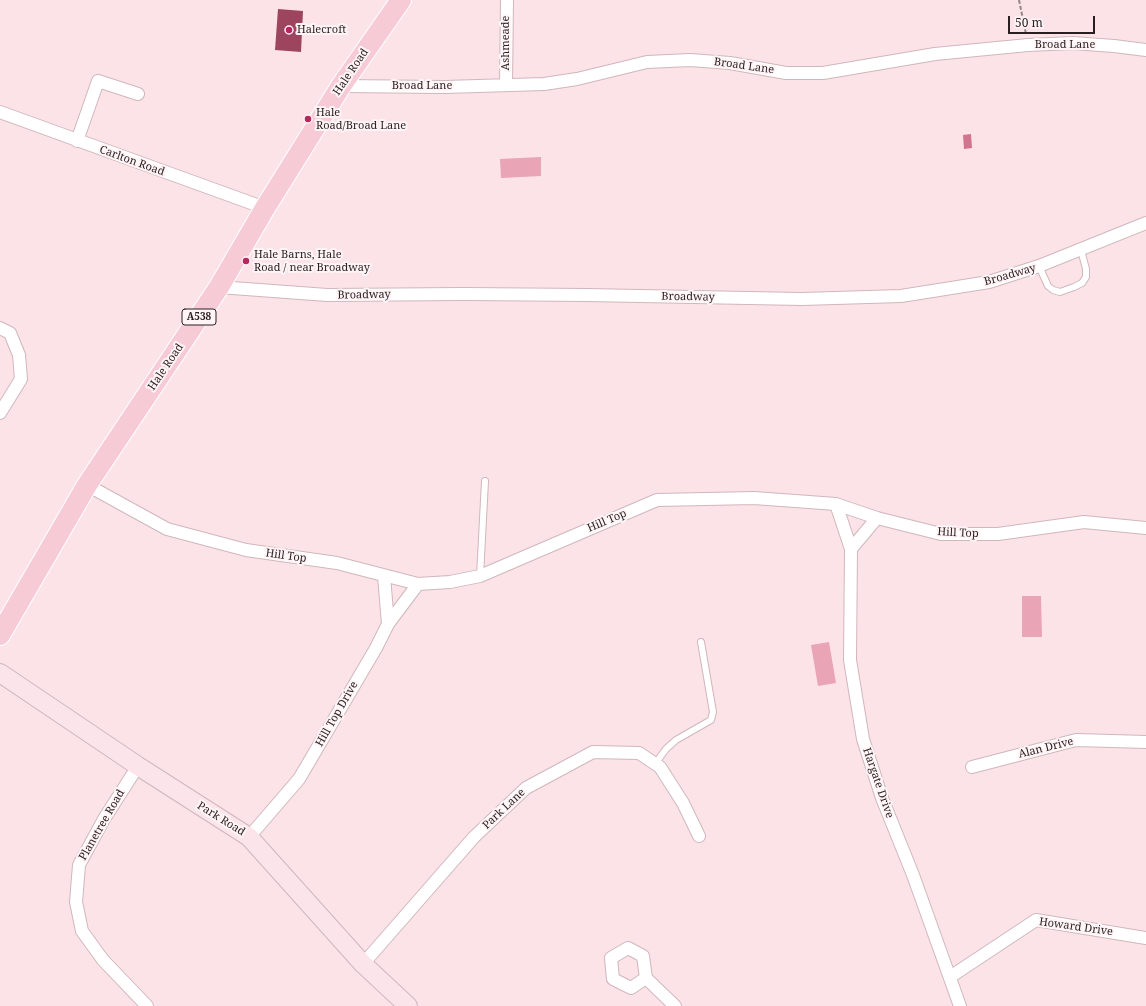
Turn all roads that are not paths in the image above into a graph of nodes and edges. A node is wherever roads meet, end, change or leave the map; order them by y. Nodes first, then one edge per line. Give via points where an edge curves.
1 (401, 0) edge
2 (507, 0) edge
3 (1146, 50) edge
4 (506, 85) junction
5 (341, 86) junction
6 (138, 94) dead end
7 (0, 112) edge
8 (77, 141) junction
9 (265, 208) junction
10 (1146, 222) edge
11 (1081, 250) junction
12 (1039, 266) junction
13 (219, 287) junction
14 (0, 328) edge
15 (0, 414) edge
16 (485, 480) dead end
17 (87, 485) junction
18 (836, 504) junction
19 (877, 518) junction
20 (1146, 528) edge
21 (852, 549) junction
22 (384, 576) junction
23 (480, 576) junction
24 (418, 584) junction
25 (388, 624) junction
26 (0, 635) edge
27 (701, 642) dead end
28 (0, 673) edge
29 (1146, 742) edge
30 (655, 764) junction
31 (138, 766) junction
32 (972, 767) dead end
33 (699, 836) dead end
34 (250, 837) junction
35 (1146, 938) edge
36 (364, 964) junction
37 (950, 977) junction
38 (646, 978) dead end
39 (147, 1006) edge
40 (408, 1006) edge
41 (675, 1006) edge
42 (960, 1006) edge

1 - 5 main road, Hale Road / A538
2 - 4 street, Ashmeade
3 - 4 street, Broad Lane via 1073,43 1028,45 935,54 823,73 786,73 730,63 690,60 648,62 576,80
4 - 5 street, Broad Lane
5 - 9 main road, Hale Road / A538
6 - 8 street via 98,81
7 - 8 street, Carlton Road
8 - 9 street, Carlton Road
9 - 13 main road, Hale Road / A538
10 - 11 street, Broadway
11 - 12 street, Broadway
11 - 12 lane via 1086,277 1074,287 1060,292 1053,290 1048,286
12 - 13 street, Broadway via 989,282 901,296 802,299 327,295
13 - 17 main road, Hale Road / A538
14 - 15 street via 10,333 19,354 21,379
16 - 23 lane
17 - 22 street, Hill Top via 167,529 246,550 337,563
17 - 26 main road, Hale Road / A538
18 - 19 street, Hill Top
18 - 21 street, Hargate Drive
18 - 23 street, Hill Top via 754,498 657,500
19 - 20 street, Hill Top via 941,534 998,534 1084,522
19 - 21 street
21 - 37 street, Hargate Drive via 850,660 863,739 882,798
22 - 24 street, Hill Top
22 - 25 street
23 - 24 street, Hill Top via 450,582
24 - 25 street, Hill Top Drive
25 - 34 street, Hill Top Drive via 299,779
27 - 30 lane via 713,712 710,720 676,740
28 - 31 main road, Park Road
29 - 32 street, Alan Drive via 1076,740
30 - 33 street, Park Lane via 660,767
30 - 36 street, Park Lane via 639,754 593,752 526,788 474,836
31 - 34 main road, Park Road
31 - 39 street, Planetree Road via 104,819 79,865 76,902 82,931 103,960
34 - 36 main road, Park Road
35 - 37 street, Howard Drive via 1036,920
36 - 40 main road, Park Road
37 - 42 street, Hargate Drive
38 - 41 street

